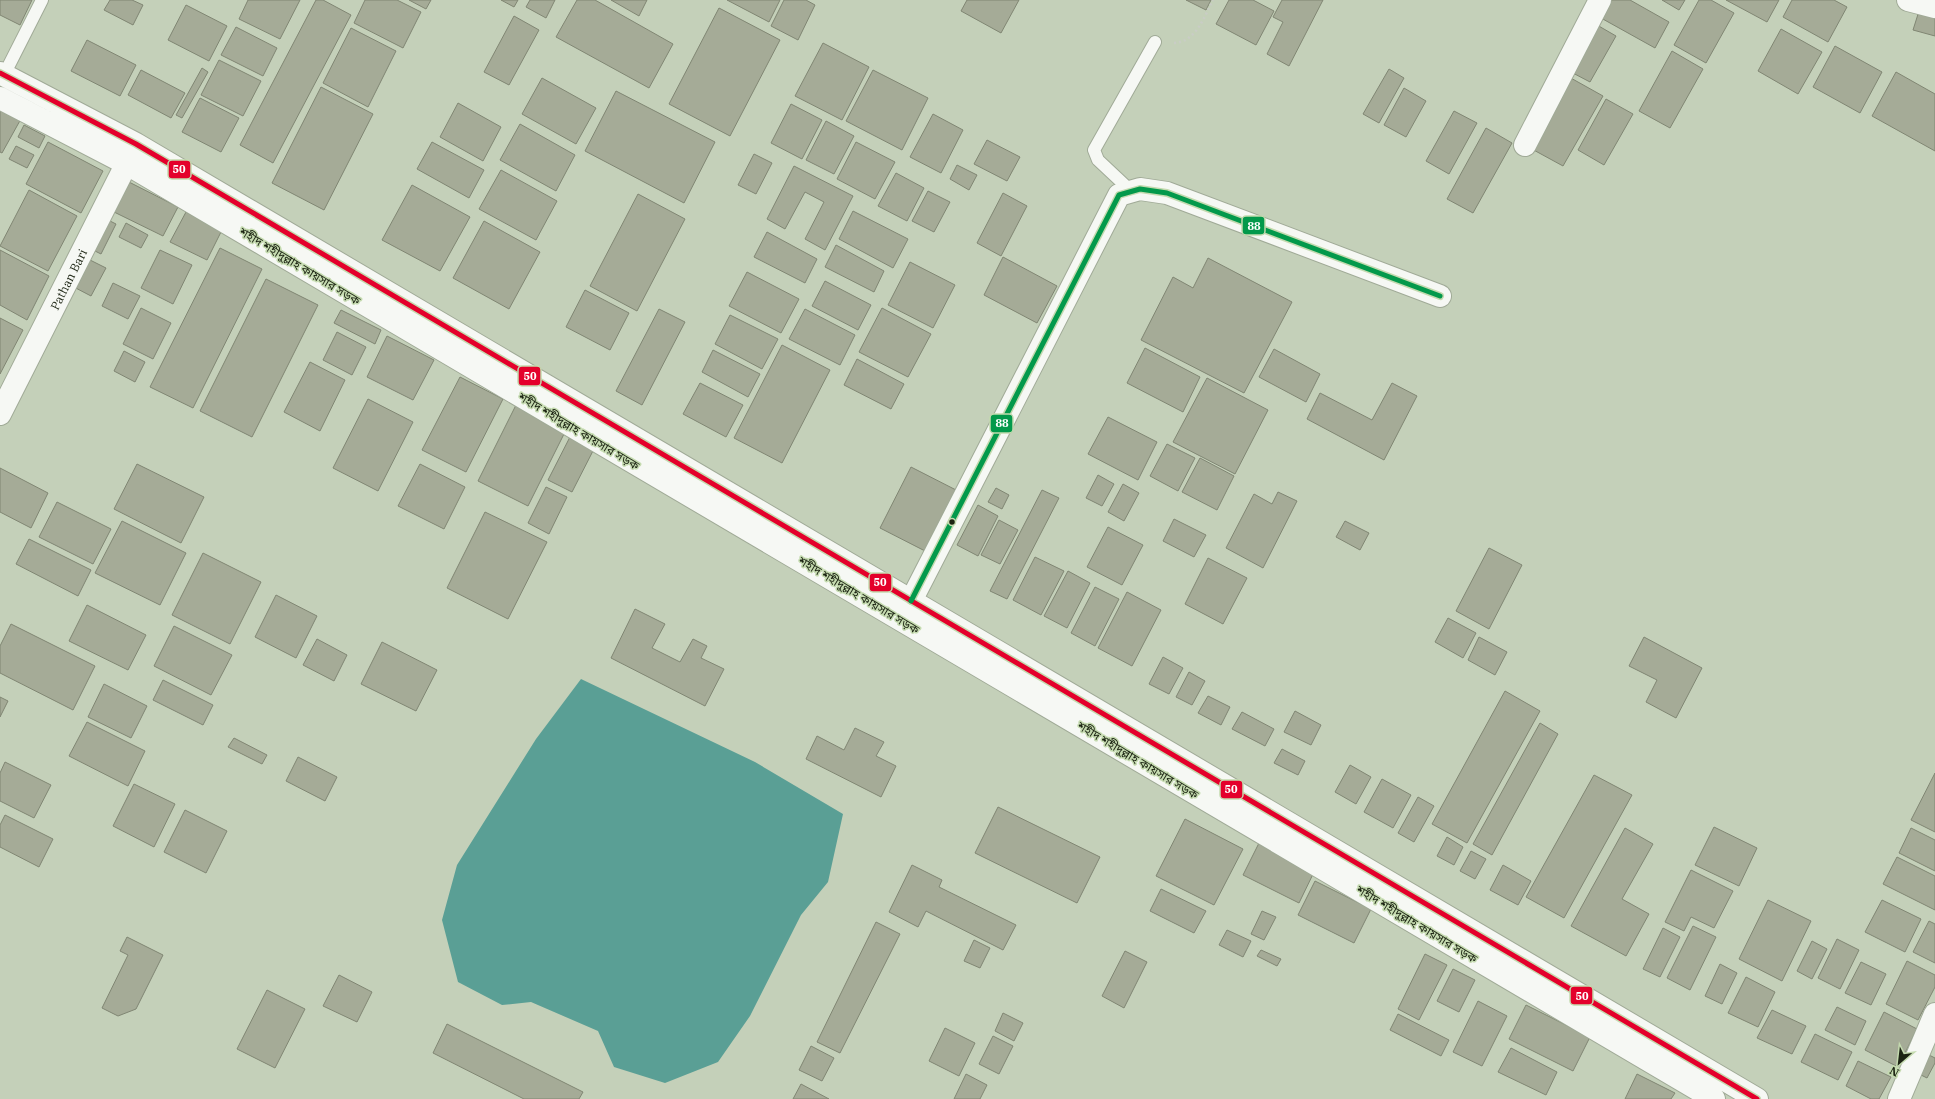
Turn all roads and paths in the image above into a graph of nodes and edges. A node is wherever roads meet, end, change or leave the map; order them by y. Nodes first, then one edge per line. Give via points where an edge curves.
1 (42, 0) edge
2 (1213, 0) edge
3 (1600, 0) edge
4 (1908, 0) edge
5 (1935, 7) edge
6 (1155, 42) joint
7 (2, 74) edge
8 (0, 98) edge
9 (136, 144) junction
10 (1525, 144) dead end
11 (126, 164) junction
12 (1131, 191) junction
13 (1440, 296) dead end
14 (0, 414) edge
15 (911, 601) junction
16 (1935, 1014) edge
17 (1714, 1099) edge
18 (1757, 1099) edge
19 (1899, 1099) edge

1 - 7 lane
2 - 6 path via 1196,33 1176,43
3 - 10 main road
4 - 5 main road
6 - 12 lane via 1094,150 1098,160
7 - 9 main road, শহীদ শহীদুল্লাহ কায়সার সড়ক
8 - 11 main road, শহীদ শহীদুল্লাহ কায়সার সড়ক
9 - 11 main road, Pathan Bari
9 - 15 main road, শহীদ শহীদুল্লাহ কায়সার সড়ক
11 - 14 main road, Pathan Bari
11 - 17 main road, শহীদ শহীদুল্লাহ কায়সার সড়ক
12 - 13 main road via 1140,189 1167,193
12 - 15 main road via 1119,195
15 - 18 main road, শহীদ শহীদুল্লাহ কায়সার সড়ক
16 - 19 main road

